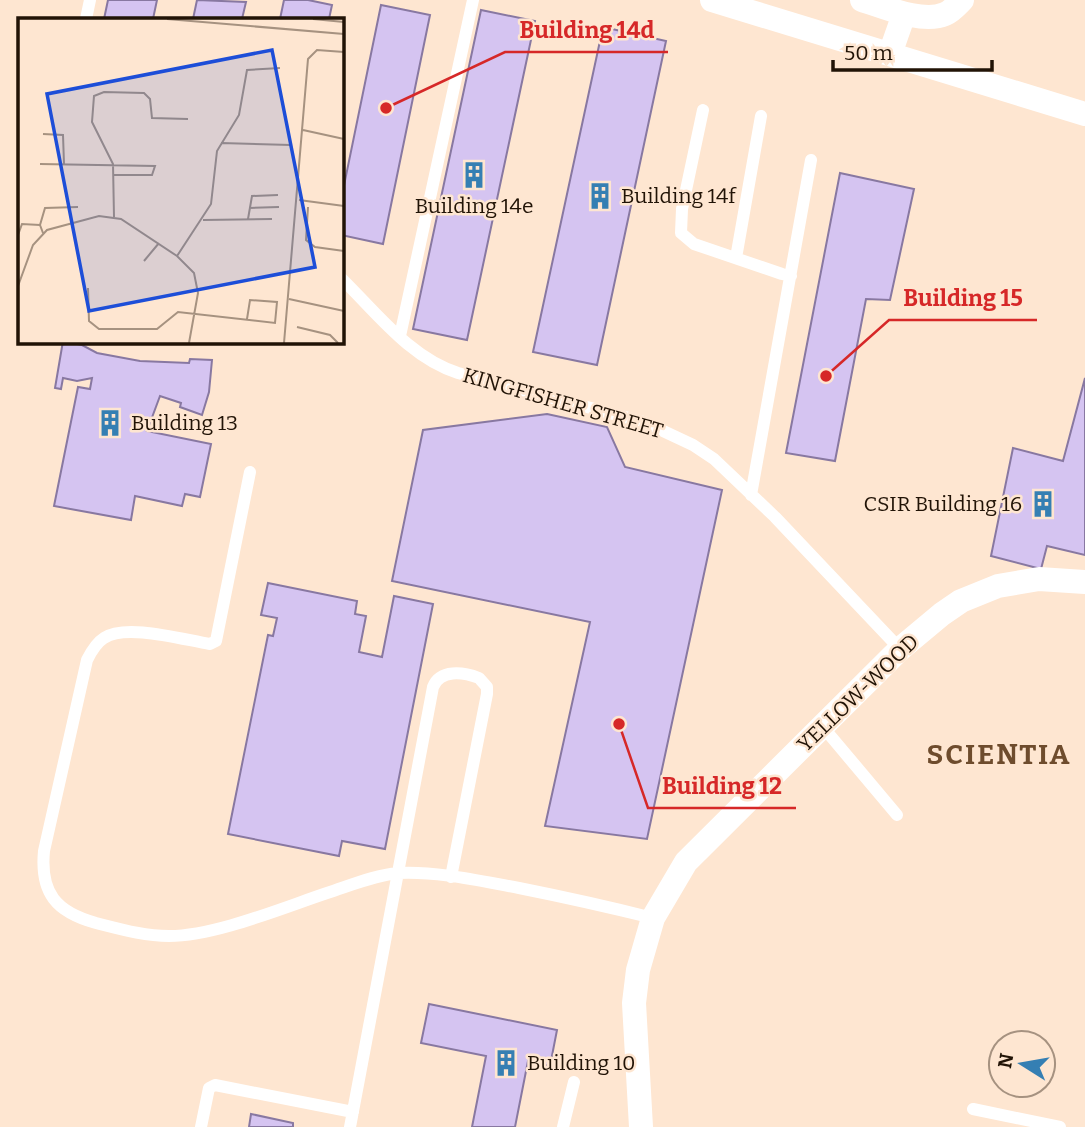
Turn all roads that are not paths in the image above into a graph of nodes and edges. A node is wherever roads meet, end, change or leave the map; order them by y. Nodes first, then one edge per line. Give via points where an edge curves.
1 (90, 0) edge
2 (473, 0) edge
3 (712, 0) edge
4 (862, 0) edge
5 (962, 0) edge
6 (750, 5) edge
7 (904, 14) junction
8 (86, 18) edge
9 (890, 54) junction
10 (703, 110) dead end
11 (1085, 114) edge
12 (761, 116) dead end
13 (811, 160) dead end
14 (736, 258) junction
15 (791, 276) junction
16 (343, 280) edge
17 (400, 336) junction
18 (250, 472) dead end
19 (751, 495) junction
20 (1085, 582) edge
21 (900, 649) junction
22 (822, 727) junction
23 (897, 815) dead end
24 (397, 873) junction
25 (451, 877) junction
26 (653, 918) junction
27 (574, 1083) dead end
28 (972, 1109) dead end
29 (353, 1112) junction
30 (201, 1127) edge
31 (350, 1127) edge
32 (563, 1127) edge
33 (640, 1127) edge
34 (1060, 1127) edge

1 - 8 lane
2 - 17 lane
3 - 6 street
4 - 7 street
5 - 7 street via 944,15
6 - 9 street
7 - 9 street
9 - 11 street
10 - 14 lane via 680,229 687,240
12 - 14 lane
13 - 15 lane
14 - 15 lane
15 - 19 lane
16 - 17 lane, KINGFISHER STREET
17 - 19 lane, KINGFISHER STREET via 423,356 450,370 670,433 714,459
18 - 24 lane via 216,641 210,644 119,632 102,639 87,660 44,851 46,884 55,903 79,918 137,933 175,936 201,933
19 - 21 lane, KINGFISHER STREET
20 - 21 street, YELLOW-WOOD via 1039,579 998,586 961,601
21 - 22 street, YELLOW-WOOD
22 - 23 lane
22 - 26 street, YELLOW-WOOD via 686,862
24 - 25 lane
24 - 25 lane via 434,682 447,674 475,676 483,680 487,694
24 - 29 lane
25 - 26 lane
26 - 33 street, YELLOW-WOOD via 635,990
27 - 32 lane
28 - 34 lane
29 - 30 lane via 215,1084 209,1088
29 - 31 lane

